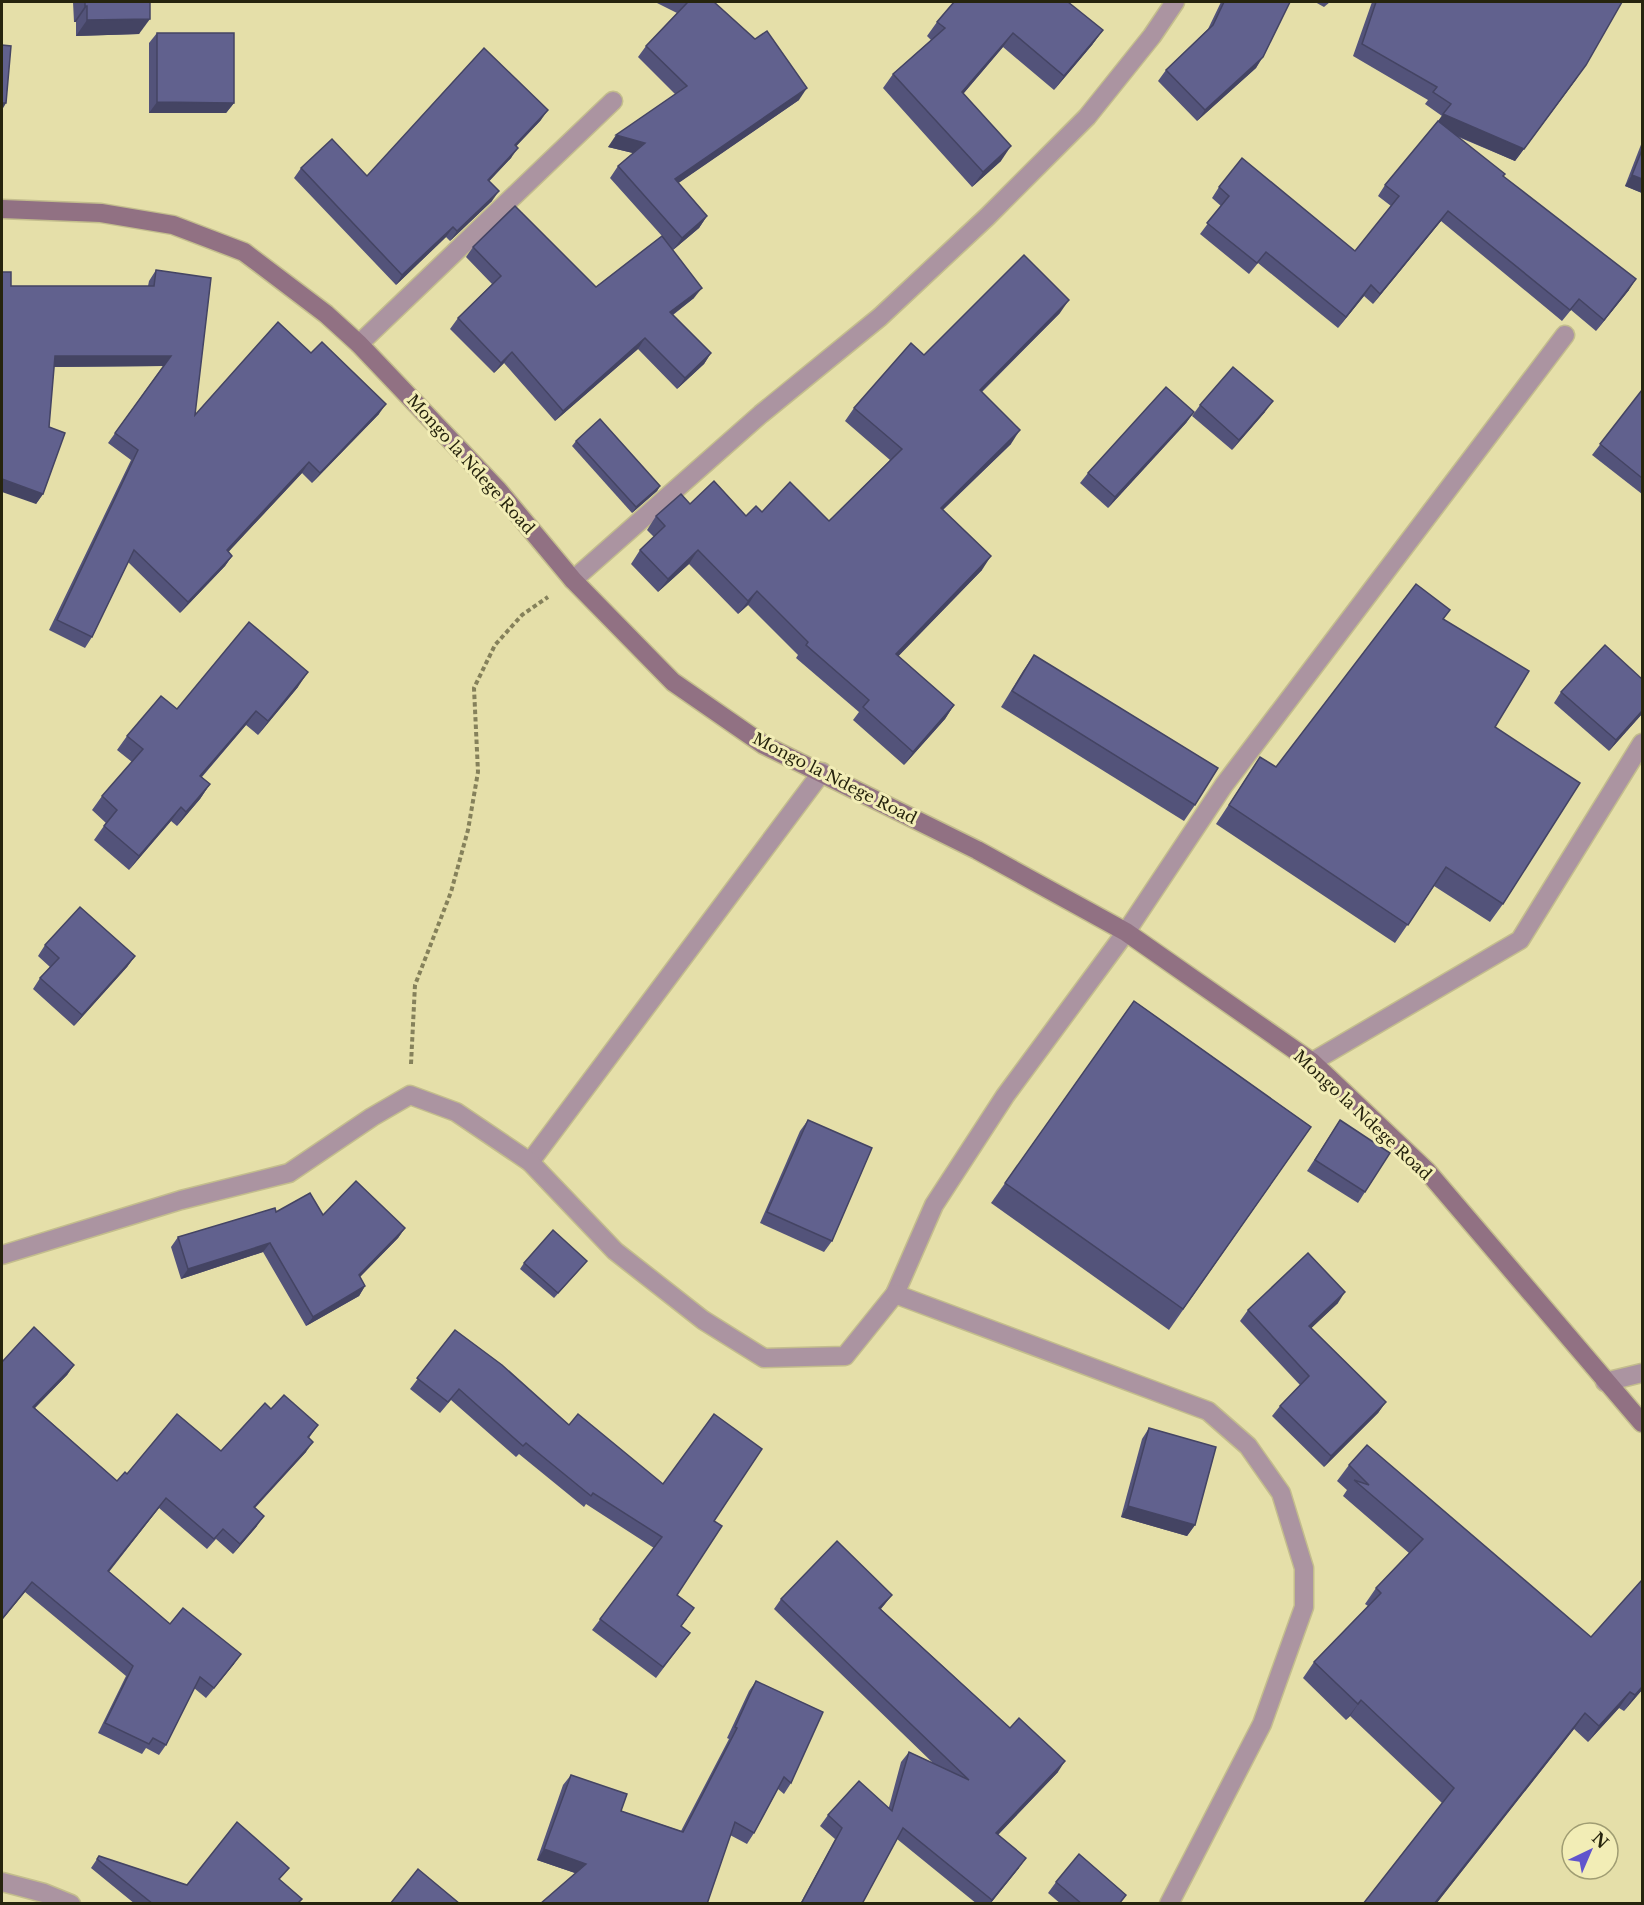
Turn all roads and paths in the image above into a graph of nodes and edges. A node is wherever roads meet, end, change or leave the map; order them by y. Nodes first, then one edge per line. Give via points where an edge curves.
1 (1175, 2) edge
2 (613, 101) dead end
3 (2, 209) edge
4 (1565, 335) dead end
5 (359, 344) junction
6 (573, 580) junction
7 (1642, 743) edge
8 (822, 772) junction
9 (1126, 932) junction
10 (1312, 1062) junction
11 (410, 1095) junction
12 (530, 1162) junction
13 (2, 1255) edge
14 (895, 1294) junction
15 (1642, 1373) edge
16 (1605, 1382) junction
17 (1642, 1423) edge
18 (2, 1882) edge
19 (71, 1904) edge
20 (1169, 1904) edge

1 - 6 street via 1087,117 987,217 880,317 761,414
2 - 5 street
3 - 5 street, Mongo la Ndege Road via 101,213 173,225 214,240 244,252
4 - 9 street via 1224,786
5 - 6 street, Mongo la Ndege Road via 498,490
6 - 8 street, Mongo la Ndege Road via 673,682 764,745
6 - 11 path via 522,615 495,645 474,688 476,784 451,892 415,985
7 - 10 street via 1520,940
8 - 9 street, Mongo la Ndege Road via 977,850
8 - 12 street
9 - 10 street, Mongo la Ndege Road
9 - 14 street via 1005,1096 934,1204
10 - 16 street, Mongo la Ndege Road via 1427,1171
11 - 12 street via 456,1112
11 - 13 street via 289,1173 182,1200
12 - 14 street via 615,1251 703,1320 764,1358 845,1356
14 - 20 street via 1208,1411 1248,1446 1281,1493 1304,1568 1304,1607 1262,1724
15 - 16 street
16 - 17 street, Mongo la Ndege Road
18 - 19 street

